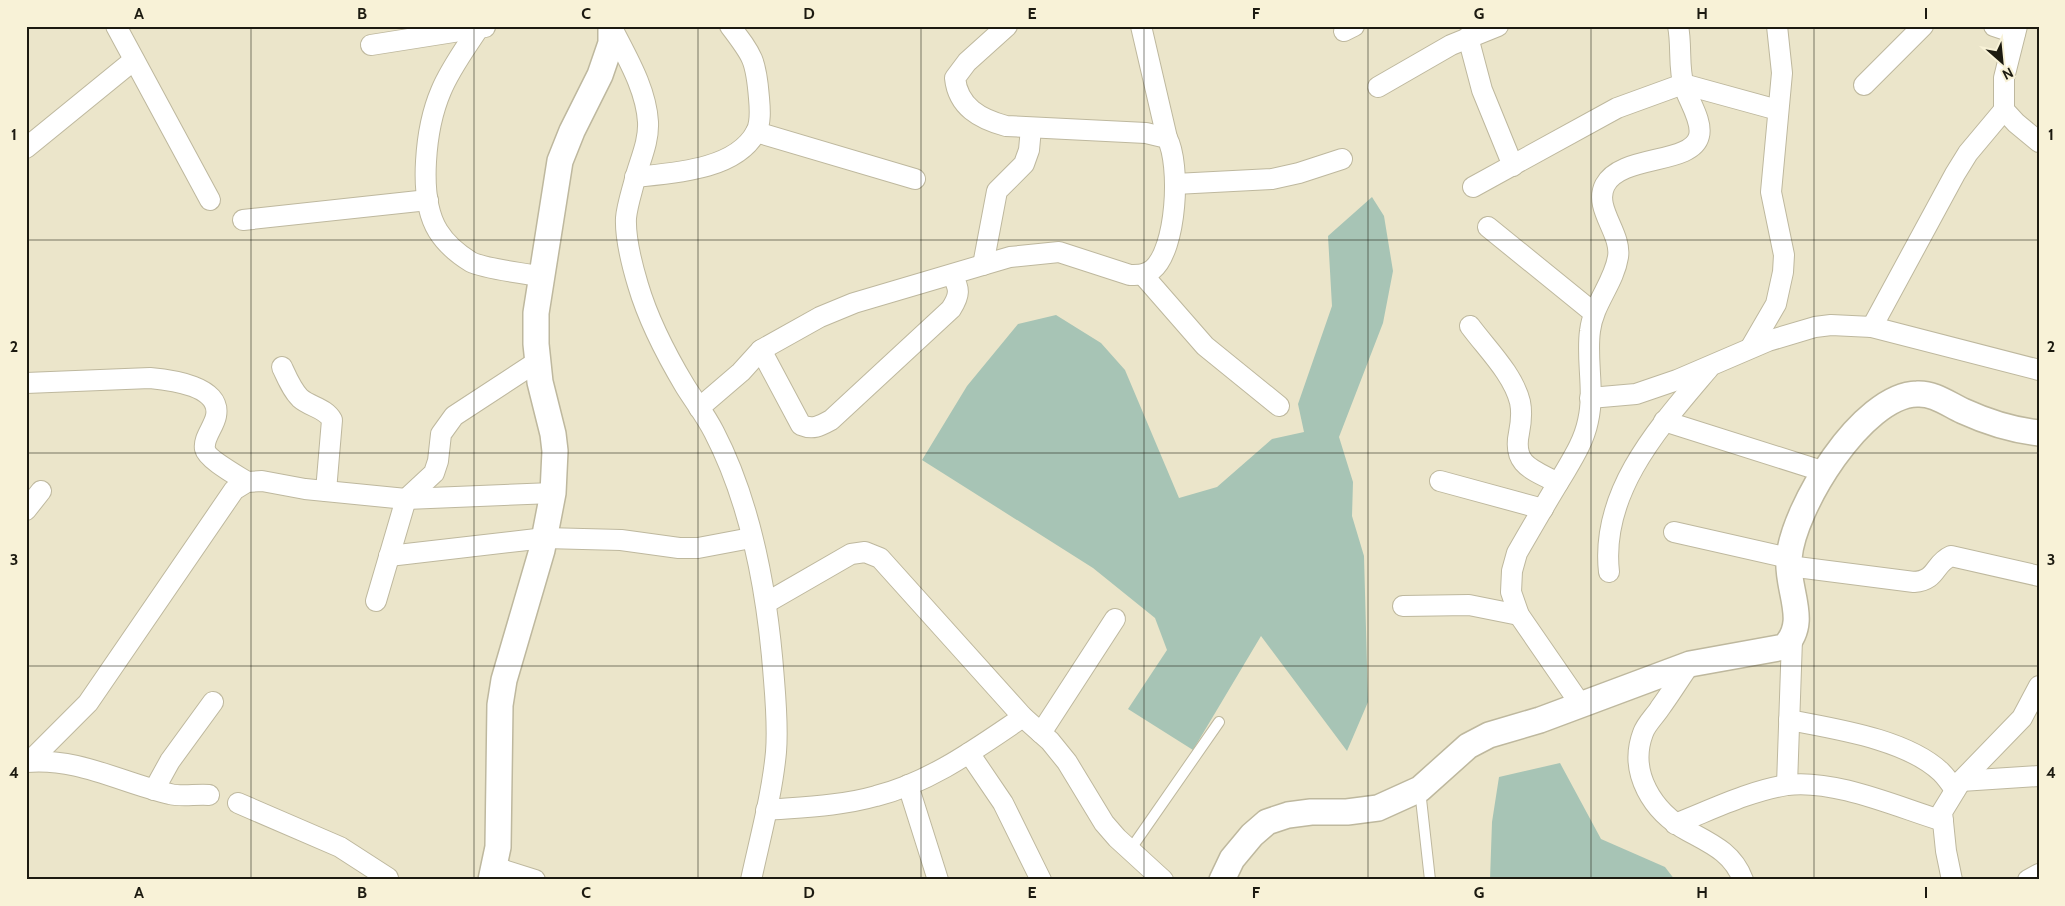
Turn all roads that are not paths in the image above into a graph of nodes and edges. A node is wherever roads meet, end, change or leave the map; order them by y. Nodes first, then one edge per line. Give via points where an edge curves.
1 (116, 26) edge
2 (611, 26) edge
3 (730, 26) edge
4 (1007, 26) edge
5 (1141, 26) edge
6 (1678, 26) edge
7 (1777, 26) edge
8 (1924, 26) edge
9 (1994, 26) edge
10 (482, 27) edge
11 (1480, 30) edge
12 (2016, 30) edge
13 (371, 45) dead end
14 (134, 60) junction
15 (1683, 84) junction
16 (1864, 85) dead end
17 (1378, 87) dead end
18 (1778, 110) junction
19 (2004, 110) junction
20 (1031, 128) junction
21 (756, 132) junction
22 (1167, 138) junction
23 (2039, 142) edge
24 (26, 148) edge
25 (1342, 159) dead end
26 (1513, 166) junction
27 (636, 177) junction
28 (915, 179) dead end
29 (1174, 184) junction
30 (1473, 187) dead end
31 (210, 200) dead end
32 (428, 200) junction
33 (243, 220) dead end
34 (1488, 227) dead end
35 (983, 265) junction
36 (952, 275) junction
37 (1143, 275) junction
38 (542, 277) junction
39 (1594, 314) junction
40 (1470, 326) dead end
41 (1872, 327) junction
42 (1752, 347) junction
43 (761, 350) junction
44 (538, 362) junction
45 (1712, 365) junction
46 (282, 367) dead end
47 (2039, 370) edge
48 (26, 383) edge
49 (1590, 398) junction
50 (1280, 406) dead end
51 (699, 408) junction
52 (1664, 421) junction
53 (2039, 433) edge
54 (1826, 472) junction
55 (1440, 481) dead end
56 (247, 482) junction
57 (1558, 483) junction
58 (41, 491) dead end
59 (326, 491) junction
60 (552, 493) junction
61 (406, 498) junction
62 (1543, 509) junction
63 (26, 510) edge
64 (1674, 532) dead end
65 (544, 538) junction
66 (751, 538) junction
67 (389, 556) junction
68 (1789, 562) junction
69 (1609, 572) dead end
70 (2039, 576) edge
71 (376, 600) dead end
72 (766, 602) junction
73 (1403, 606) dead end
74 (1513, 614) junction
75 (1115, 619) dead end
76 (1792, 639) junction
77 (1690, 664) junction
78 (2039, 686) edge
79 (213, 702) dead end
80 (1573, 708) junction
81 (1023, 717) junction
82 (1790, 720) junction
83 (1219, 722) dead end
84 (1041, 733) junction
85 (969, 753) junction
86 (28, 761) edge
87 (2039, 776) edge
88 (908, 785) junction
89 (1787, 785) junction
90 (1958, 786) junction
91 (1420, 789) junction
92 (154, 790) junction
93 (208, 795) dead end
94 (238, 803) dead end
95 (766, 810) junction
96 (1943, 821) junction
97 (1675, 824) junction
98 (1130, 850) junction
99 (492, 874) edge
100 (2039, 874) edge
101 (384, 879) edge
102 (535, 880) edge
103 (751, 880) edge
104 (938, 880) edge
105 (1040, 880) edge
106 (1163, 880) edge
107 (1222, 880) edge
108 (1430, 880) edge
109 (1744, 880) edge
110 (1952, 880) edge
111 (2028, 880) edge

1 - 14 street
2 - 27 street via 645,103 648,123 646,144
2 - 38 street via 611,43 600,75 560,161
3 - 21 street via 757,67 760,112
4 - 20 street via 967,62 955,78 956,91 968,109 986,120
5 - 22 street
6 - 15 street
7 - 18 street via 1782,72
8 - 16 street
9 - 12 street
10 - 13 street
10 - 32 street via 441,90 429,136
11 - 17 street
11 - 26 street via 1482,90
12 - 19 street via 2004,78
14 - 24 street
14 - 31 street
15 - 18 street
15 - 26 street via 1617,108
15 - 39 street via 1698,124 1699,136 1692,148 1626,167 1605,185 1602,195 1604,209 1619,255
18 - 42 street via 1771,192 1784,255 1783,272 1776,304
19 - 23 street
19 - 41 street via 1955,174
20 - 22 street via 1146,133
20 - 35 street via 1024,164 997,191
21 - 27 street via 730,156 704,168
21 - 28 street
22 - 29 street via 1174,158
25 - 29 street via 1272,179
26 - 30 street
27 - 51 street via 626,218 638,286 656,330
29 - 37 street via 1173,218 1162,255 1153,269
32 - 33 street
32 - 38 street via 438,231 453,250 473,263
34 - 39 street
35 - 36 street
35 - 37 street via 1010,257 1059,252 1124,273
36 - 43 street via 854,303 820,317
36 - 43 street via 960,289 951,309 831,420 820,426 811,429 800,425
37 - 50 street via 1205,346
38 - 44 street via 536,313
39 - 49 street via 1590,331
40 - 57 street via 1504,372 1520,402 1517,454 1523,463
41 - 42 street via 1815,327
41 - 47 street
42 - 45 street
43 - 51 street
44 - 60 street via 555,451
44 - 61 street via 450,420 441,434 434,473
45 - 49 street via 1636,394
45 - 52 street
46 - 59 street via 302,399 329,414 332,420
48 - 56 street via 150,378 206,392 213,399 216,417 205,450
49 - 57 street via 1589,421 1582,442
51 - 66 street via 714,432 734,479
52 - 54 street
52 - 69 street via 1646,446 1616,505 1609,530
53 - 54 street via 1992,423 1935,396 1917,394 1897,399 1876,411 1837,450
54 - 68 street via 1793,539
55 - 62 street
56 - 59 street
56 - 86 street via 234,490 88,703
57 - 62 street
58 - 63 street
59 - 61 street
60 - 61 street
60 - 65 street
61 - 67 street
62 - 74 street via 1516,554 1512,571
64 - 68 street
65 - 66 street via 621,540 679,548 698,548
65 - 67 street
65 - 99 street via 504,680 500,705 498,847
66 - 72 street
67 - 71 street
68 - 70 street via 1914,582 1932,576 1943,559 1951,556
68 - 76 street via 1797,627
72 - 81 street via 850,554 865,552 880,558
72 - 95 street via 776,710 776,751
73 - 74 street via 1485,607
74 - 80 street
75 - 84 street
76 - 77 street via 1784,647 1771,651
76 - 82 street
77 - 80 street
77 - 97 street via 1644,731 1638,751 1639,772 1646,791
78 - 90 street via 2022,718
79 - 92 street via 170,761
80 - 91 street via 1489,735 1468,746
81 - 84 street
81 - 85 street
82 - 89 street
82 - 90 street via 1884,741 1925,760
83 - 98 lane
84 - 98 street via 1067,762 1104,823
85 - 88 street
85 - 105 street via 1003,803
86 - 92 street via 84,767
87 - 90 street
88 - 95 street via 876,797
88 - 104 street
89 - 96 street via 1828,787
89 - 97 street
90 - 96 street via 1942,812
91 - 107 street via 1378,808 1311,812 1267,822 1232,859
91 - 108 lane
92 - 93 street via 172,795
94 - 101 street via 340,847
95 - 103 street
96 - 110 street
97 - 109 street via 1721,848 1732,858
98 - 106 street
99 - 102 street
100 - 111 street

